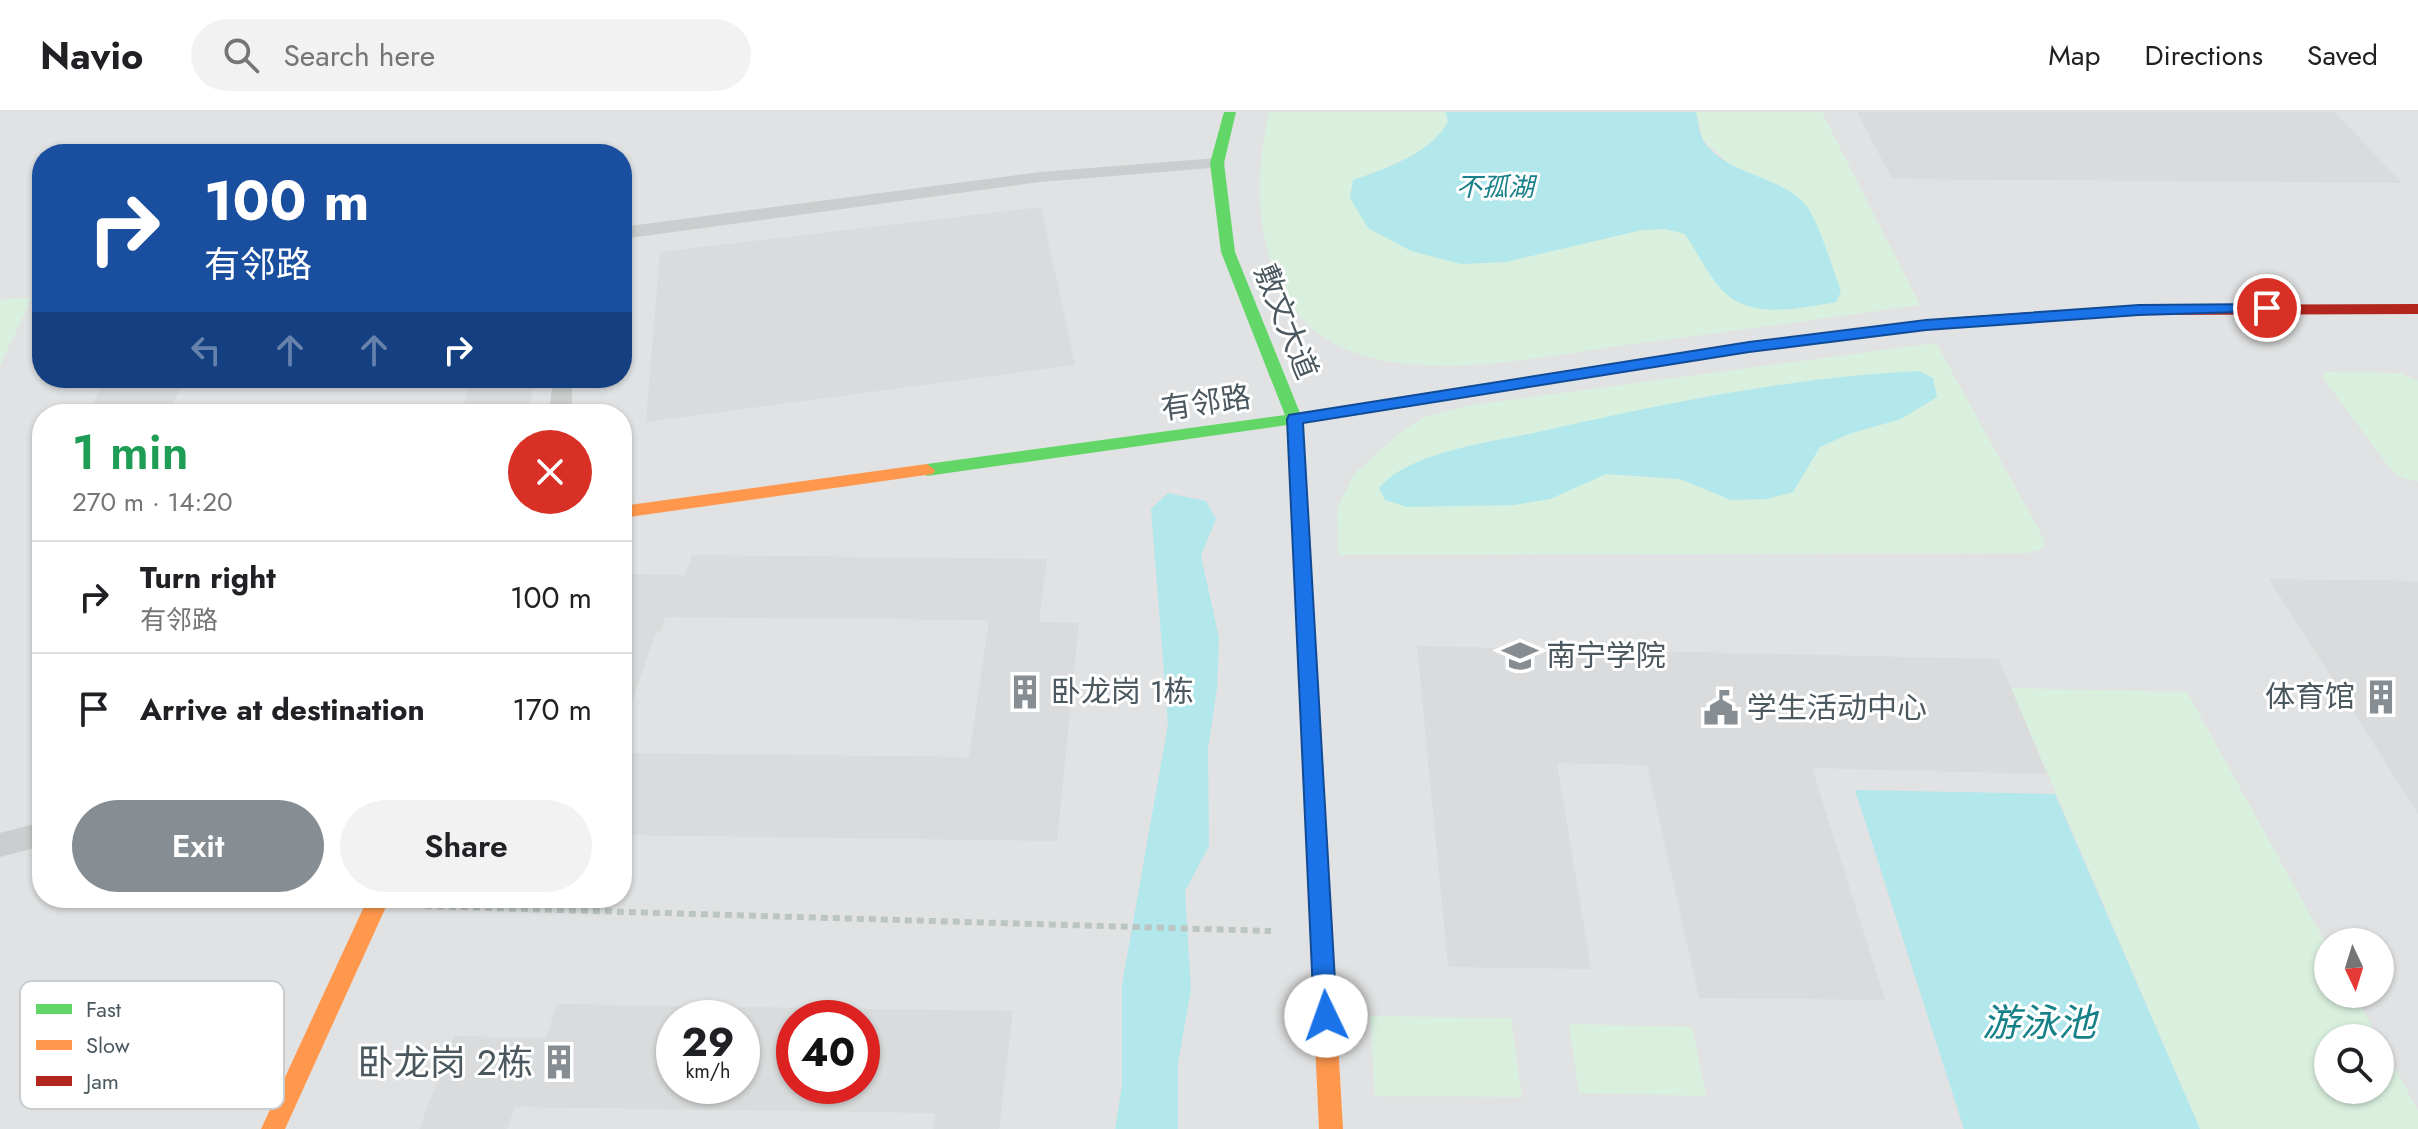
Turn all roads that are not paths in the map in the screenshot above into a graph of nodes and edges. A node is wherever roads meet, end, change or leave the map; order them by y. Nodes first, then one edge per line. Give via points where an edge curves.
1 (1230, 112) edge
2 (1217, 163) junction
3 (632, 232) edge
4 (2418, 309) edge
5 (1295, 419) junction
6 (632, 511) edge
7 (32, 837) edge
8 (0, 845) edge
9 (374, 908) edge
10 (284, 1105) edge
11 (282, 1109) edge
12 (273, 1129) edge
13 (1331, 1129) edge

1 - 2 street, 敷文大道
2 - 3 lane via 1040,177
2 - 5 street, 敷文大道 via 1228,252
4 - 5 street, 有邻路 via 2139,310 1956,322 1749,347
5 - 6 street, 有邻路
5 - 13 street, 敷文大道
7 - 8 lane
9 - 10 street
11 - 12 street

